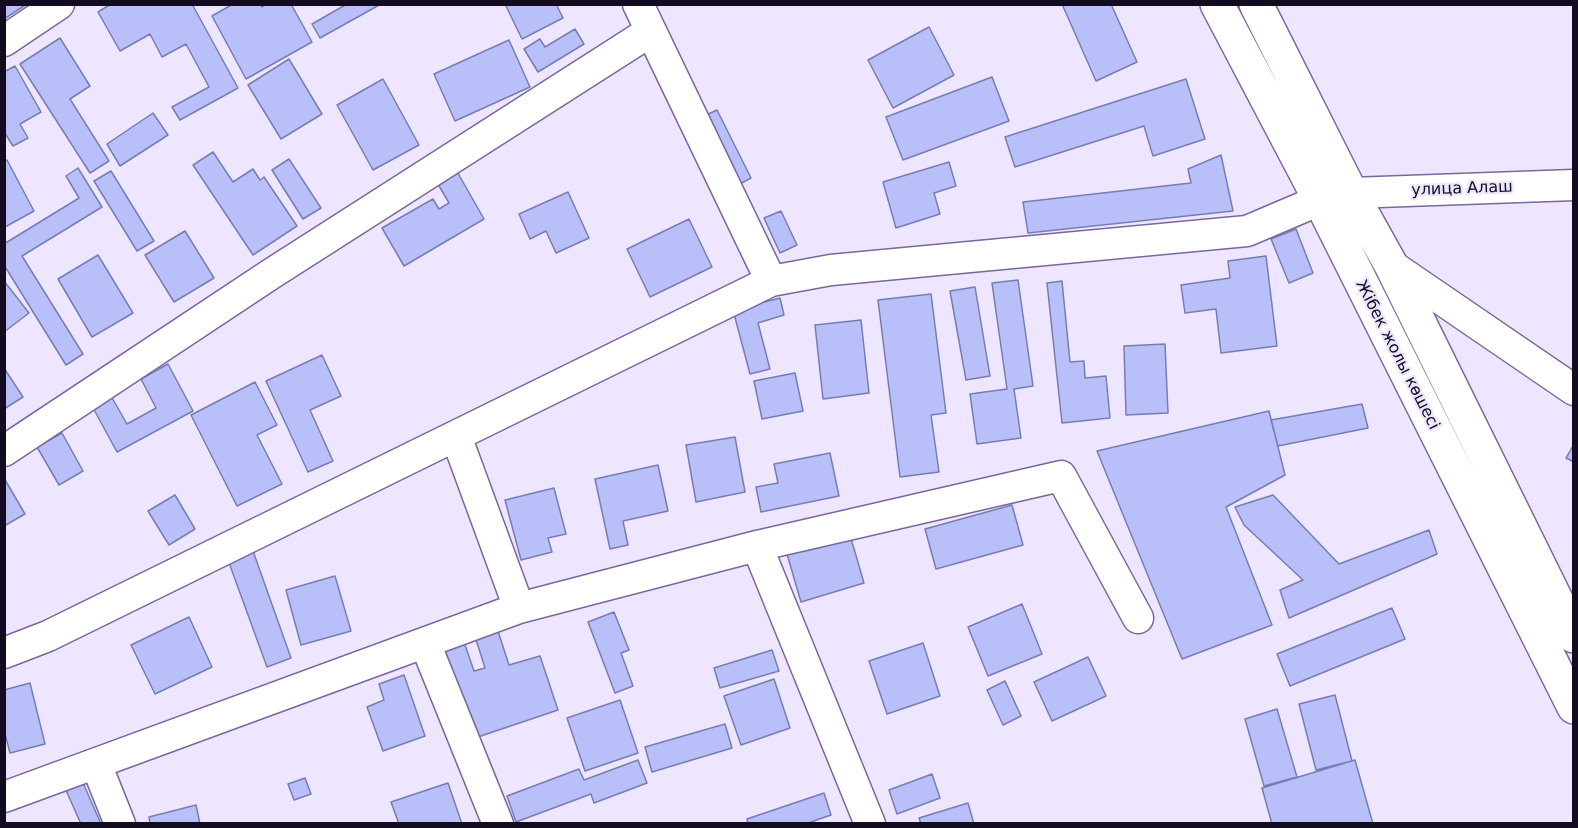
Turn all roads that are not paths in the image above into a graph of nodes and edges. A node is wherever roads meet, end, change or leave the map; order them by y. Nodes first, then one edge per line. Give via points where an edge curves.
1 (58, 4) edge
2 (1218, 4) edge
3 (1256, 4) edge
4 (645, 18) edge
5 (4, 40) edge
6 (1574, 184) edge
7 (1336, 196) junction
8 (1391, 265) junction
9 (771, 281) junction
10 (1574, 390) edge
11 (456, 436) junction
12 (4, 450) edge
13 (757, 546) junction
14 (519, 608) junction
15 (1138, 618) dead end
16 (1574, 636) edge
17 (425, 643) junction
18 (4, 653) edge
19 (1574, 707) edge
20 (96, 764) junction
21 (4, 797) edge
22 (120, 824) edge
23 (498, 824) edge
24 (870, 824) edge

1 - 5 street
2 - 7 main road, Жібек жолы көшесі
3 - 7 main road, Жібек жолы көшесі
4 - 9 street
4 - 12 street via 271,274
6 - 7 street, улица Алаш
7 - 8 main road, Жібек жолы көшесі
7 - 9 street via 1246,231 831,270
7 - 19 main road, Жібек жолы көшесі
8 - 10 street
8 - 16 main road, Жібек жолы көшесі
9 - 11 street
11 - 14 street
11 - 18 street via 48,636
13 - 14 street
13 - 15 street via 1061,476
13 - 24 street
14 - 17 street
17 - 20 street
17 - 23 street
20 - 21 street
20 - 22 street

